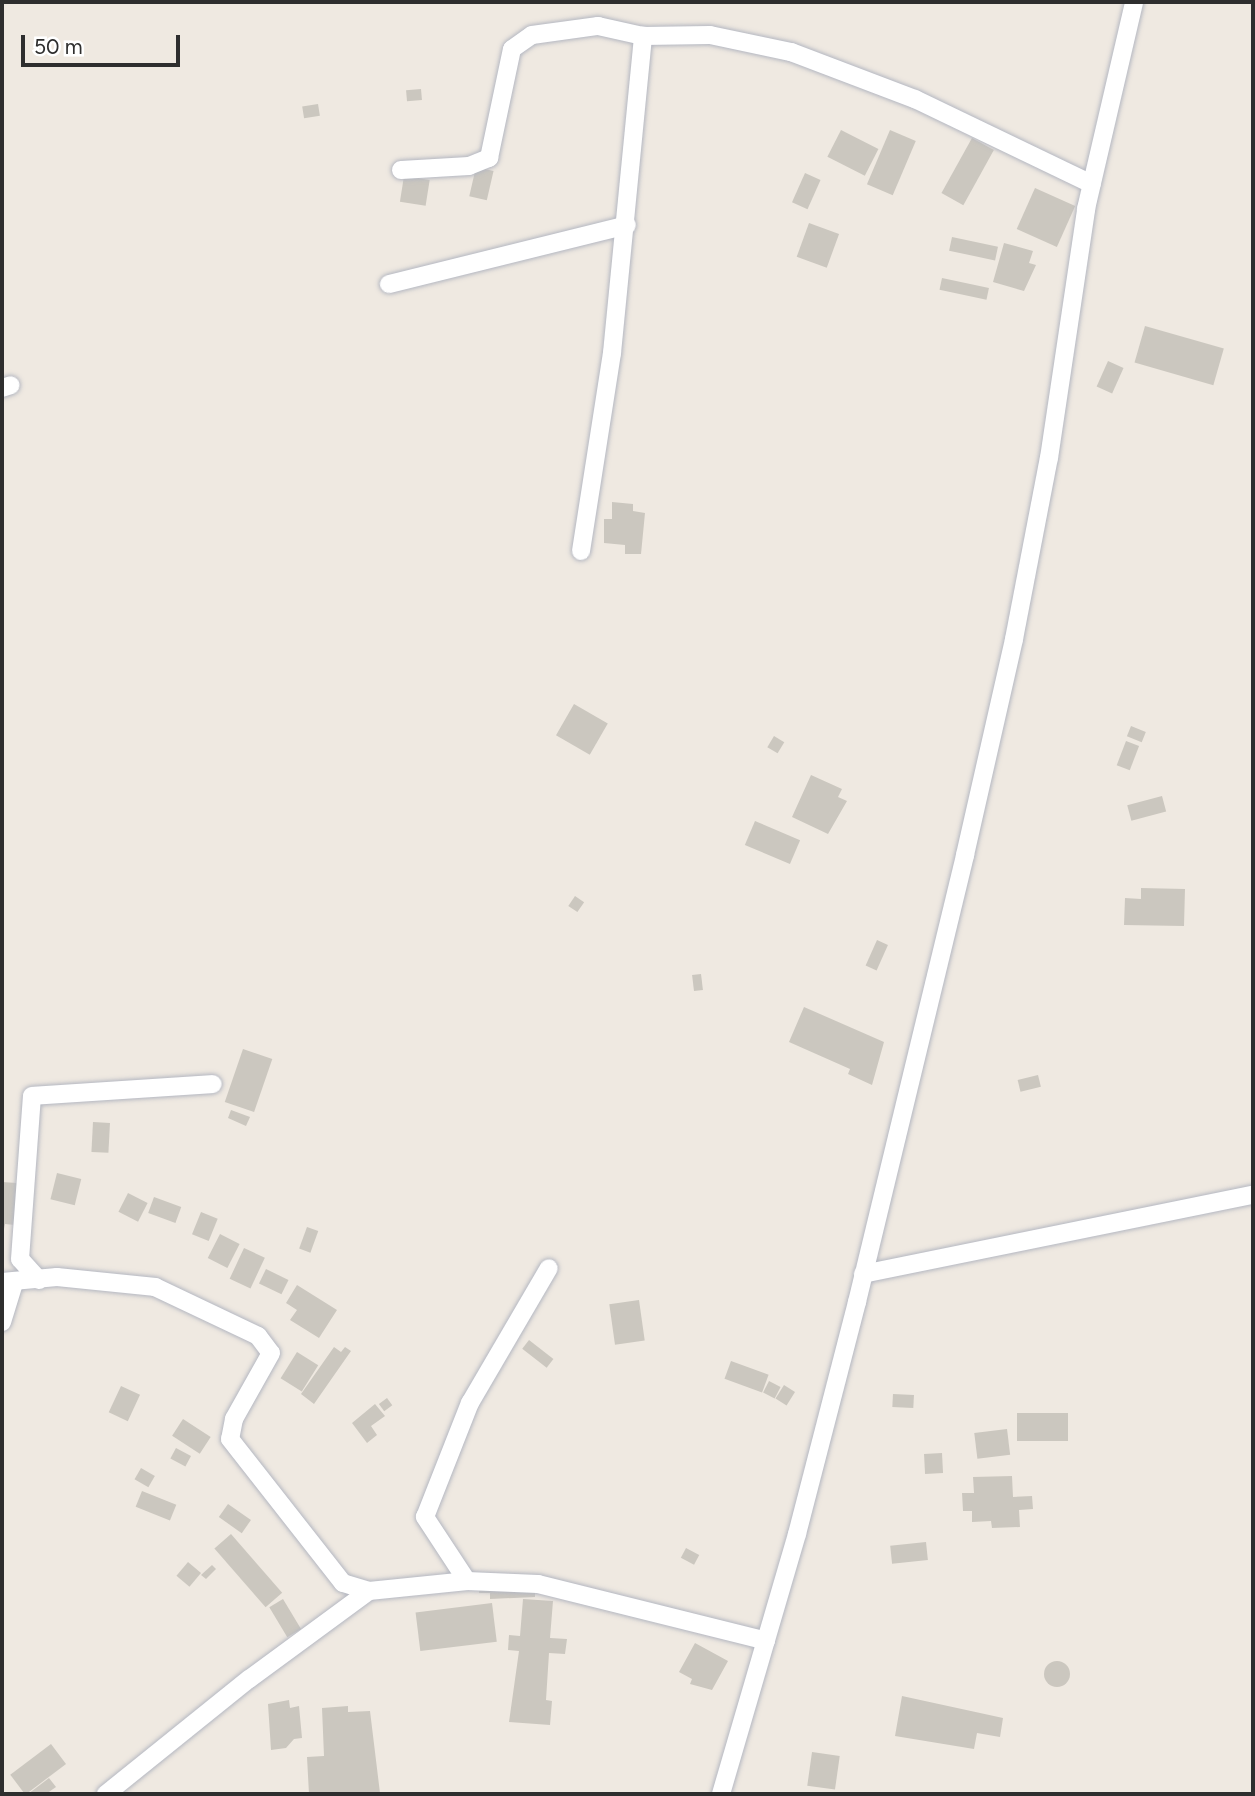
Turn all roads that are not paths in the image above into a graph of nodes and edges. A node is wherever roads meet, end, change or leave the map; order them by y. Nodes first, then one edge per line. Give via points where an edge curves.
1 (1133, 2) edge
2 (643, 36) junction
3 (401, 170) dead end
4 (1092, 184) junction
5 (628, 225) junction
6 (389, 284) dead end
7 (581, 551) dead end
8 (214, 1084) dead end
9 (1253, 1195) edge
10 (549, 1268) dead end
11 (863, 1274) junction
12 (38, 1280) junction
13 (8, 1282) edge
14 (2, 1322) edge
15 (467, 1581) junction
16 (369, 1591) junction
17 (766, 1641) junction
18 (106, 1794) edge
19 (721, 1794) edge

1 - 4 street
2 - 3 street via 598,26 532,35 512,49 489,158 469,166
2 - 4 street via 710,35 791,52 915,99
2 - 5 street
4 - 11 street via 1049,458 1014,639
5 - 6 street
5 - 7 street
8 - 12 street via 32,1096 20,1259
9 - 11 street
10 - 15 street via 470,1403 425,1517
11 - 17 street
12 - 13 street
12 - 16 street via 57,1277 155,1287 258,1336 271,1353 234,1419 230,1439 343,1583
13 - 14 street
15 - 16 street
15 - 17 street via 538,1584
16 - 18 street via 249,1679
17 - 19 street

